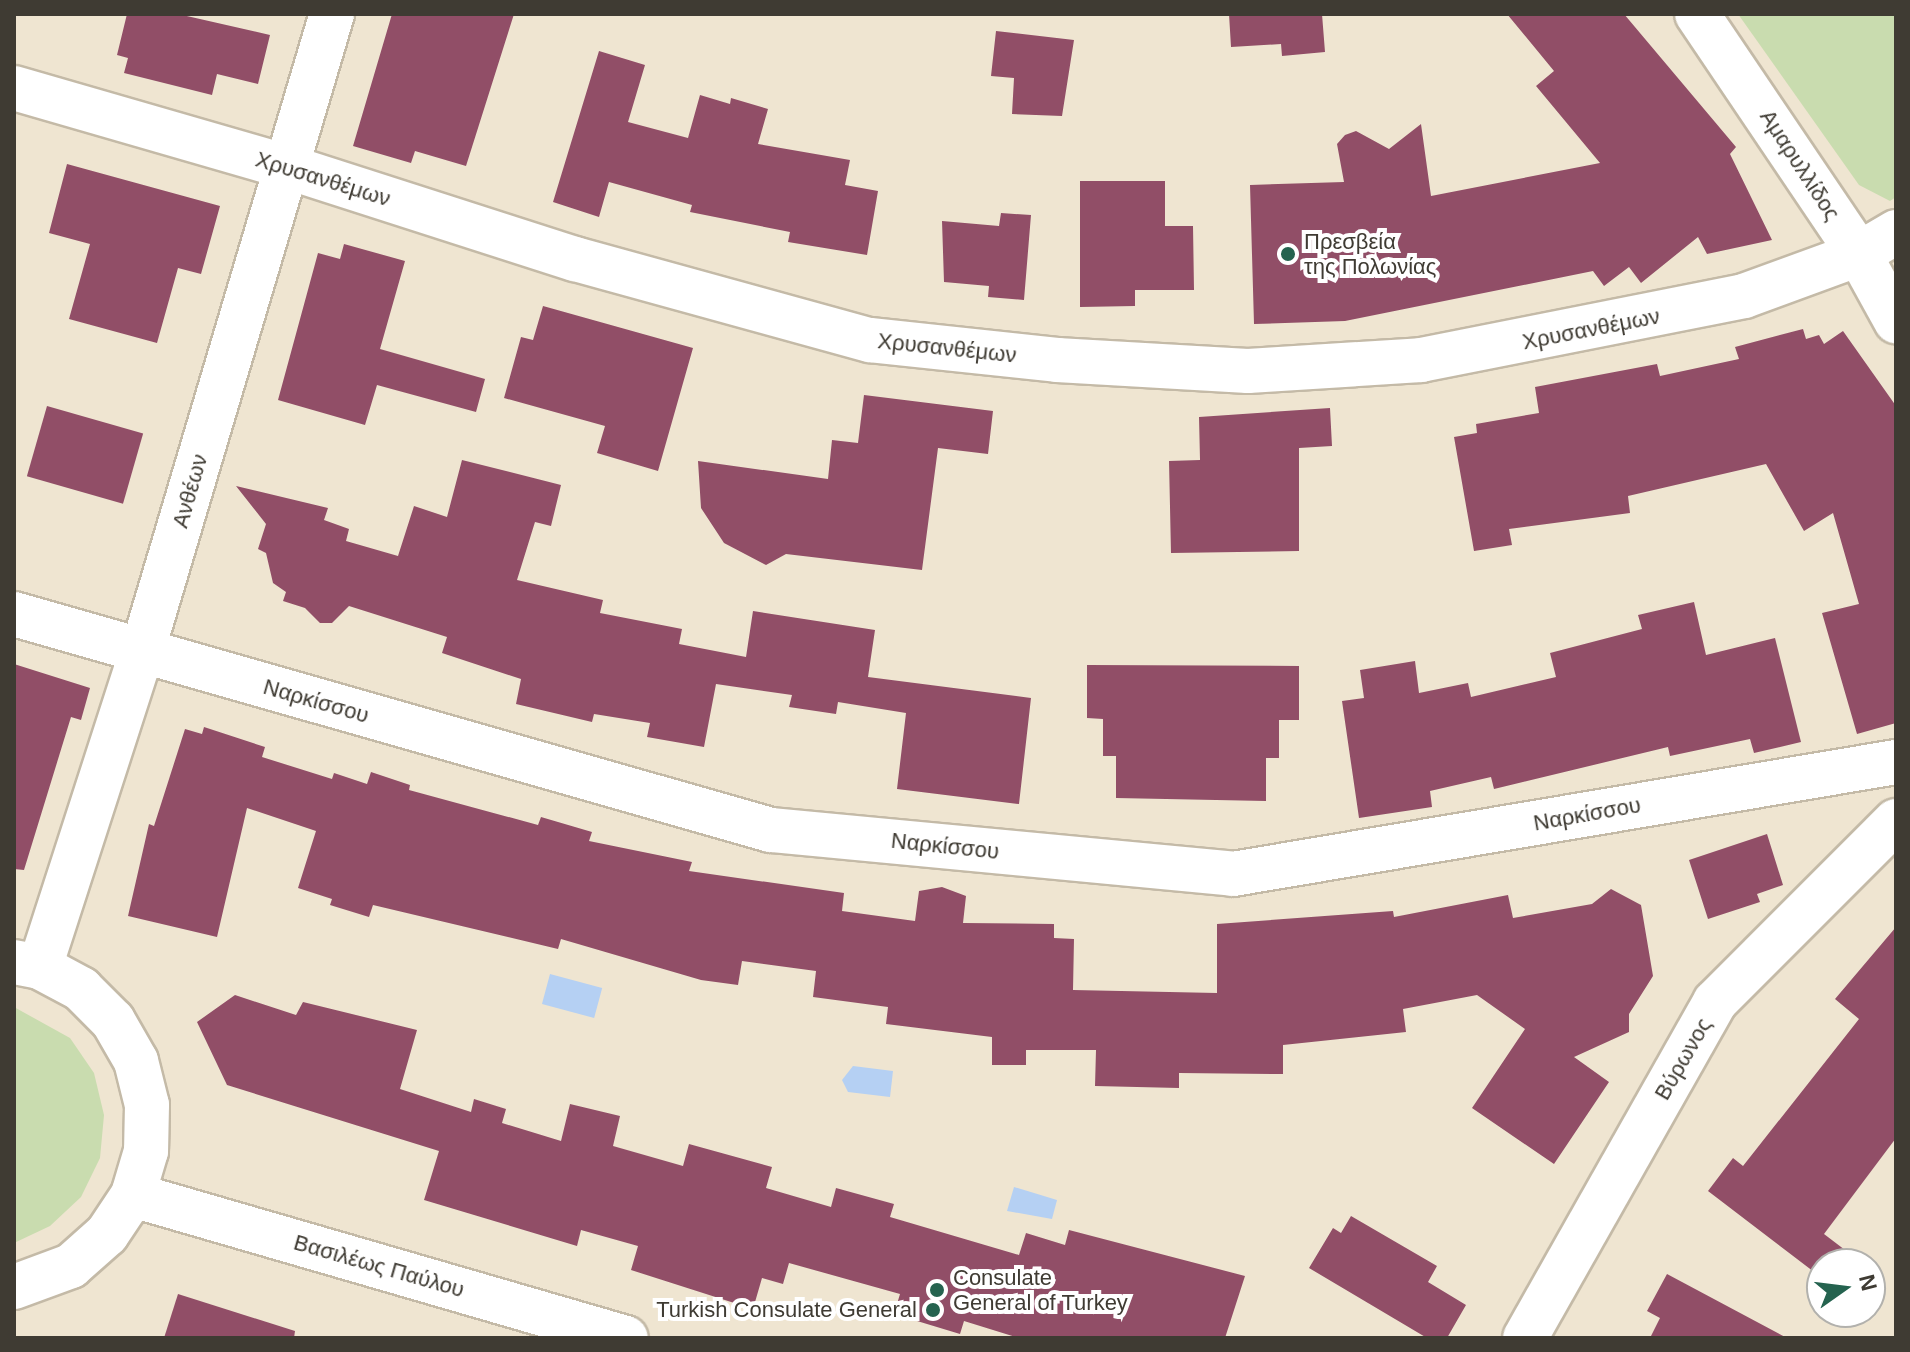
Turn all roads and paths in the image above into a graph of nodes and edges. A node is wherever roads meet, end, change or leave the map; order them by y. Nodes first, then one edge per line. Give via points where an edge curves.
1 (332, 14) edge
2 (1697, 14) edge
3 (14, 88) edge
4 (285, 166) junction
5 (1896, 232) edge
6 (1859, 254) junction
7 (1896, 321) edge
8 (14, 614) edge
9 (142, 652) junction
10 (1896, 762) edge
11 (1896, 821) edge
12 (27, 964) edge
13 (133, 1195) junction
14 (14, 1287) edge
15 (626, 1338) edge
16 (1525, 1338) edge

1 - 4 street, Ανθέων
2 - 6 street, Αμαρυλλίδος
3 - 4 street, Χρυσανθέμων
4 - 6 street, Χρυσανθέμων via 575,259 870,340 1248,371 1421,360 1625,324 1744,296
4 - 9 street, Ανθέων
5 - 6 street, Χρυσανθέμων
6 - 7 street, Αμαρυλλίδος
8 - 9 street, Ναρκίσσου
9 - 10 street, Ναρκίσσου via 771,830 1233,874
9 - 12 street, Ανθέων
11 - 16 street, Βύρωνος via 1715,1002
12 - 13 street via 81,989 113,1021 136,1061 147,1105 146,1151
13 - 14 street via 107,1234 71,1266
13 - 15 street, Βασιλέως Παύλου

